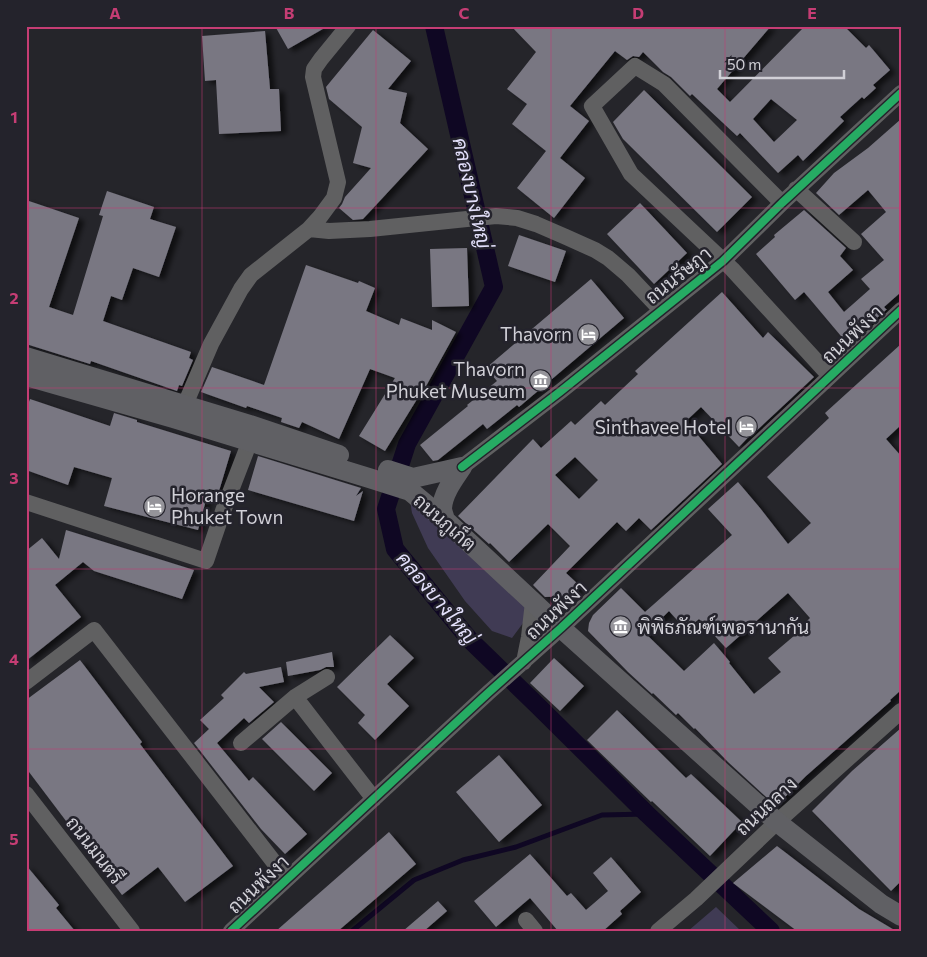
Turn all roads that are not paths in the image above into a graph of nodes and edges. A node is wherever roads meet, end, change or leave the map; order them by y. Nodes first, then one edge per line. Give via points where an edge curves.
1 (348, 26) edge
2 (901, 93) edge
3 (796, 189) junction
4 (782, 203) junction
5 (309, 228) junction
6 (854, 242) dead end
7 (723, 260) junction
8 (661, 310) junction
9 (901, 310) edge
10 (30, 368) edge
11 (830, 376) junction
12 (183, 413) junction
13 (252, 434) junction
14 (462, 467) junction
15 (411, 485) junction
16 (26, 502) edge
17 (445, 520) junction
18 (532, 602) junction
19 (561, 628) junction
20 (524, 662) junction
21 (327, 677) dead end
22 (26, 682) edge
23 (296, 697) junction
24 (901, 711) edge
25 (241, 743) dead end
26 (26, 794) edge
27 (374, 799) junction
28 (777, 822) junction
29 (288, 879) junction
30 (901, 916) edge
31 (669, 927) edge
32 (132, 931) edge
33 (231, 931) edge

1 - 5 street via 314,69 313,77 338,182 334,198
2 - 3 street, ถนนรัษฎา
3 - 4 street, ถนนรัษฎา
3 - 6 street
4 - 7 street, ถนนรัษฎา
4 - 7 street via 664,84 635,66 592,106 631,174
5 - 8 street via 329,231 496,216 517,218 608,258
5 - 12 street via 251,276 241,289 211,344
7 - 8 street, ถนนรัษฎา
7 - 11 street
8 - 14 street, ถนนรัษฎา
9 - 11 street, ถนนพังงา
10 - 12 main road, ถนนภูเก็ต
11 - 19 street, ถนนพังงา
12 - 13 main road, ถนนภูเก็ต
13 - 15 main road, ถนนภูเก็ต
13 - 16 street via 206,561
14 - 15 main road, ถนนรัษฎา
14 - 17 main road, ถนนรัษฎา via 445,498 442,508
15 - 17 main road, ถนนภูเก็ต
17 - 18 main road, ถนนภูเก็ต
18 - 19 main road, ถนนภูเก็ต
18 - 20 street
19 - 20 street, ถนนพังงา
19 - 28 main road, ถนนภูเก็ต
20 - 27 street, ถนนพังงา
21 - 23 street
22 - 29 street via 94,630
23 - 25 street
23 - 27 street
24 - 28 street, ถนนถลาง
26 - 32 street, ถนนมนตรี
27 - 29 street, ถนนพังงา
28 - 30 main road, ถนนภูเก็ต via 880,904
28 - 31 street, ถนนถลาง
29 - 33 street, ถนนพังงา

